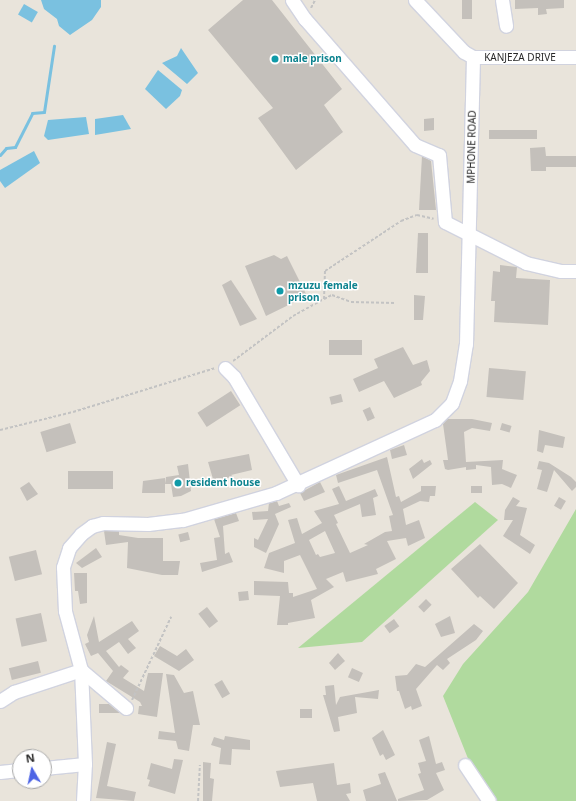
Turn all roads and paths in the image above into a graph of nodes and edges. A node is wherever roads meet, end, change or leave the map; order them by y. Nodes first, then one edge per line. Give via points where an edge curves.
1 (292, 0) edge
2 (415, 0) edge
3 (502, 0) edge
4 (506, 26) dead end
5 (473, 57) junction
6 (576, 57) edge
7 (445, 222) junction
8 (470, 236) junction
9 (576, 272) edge
10 (324, 299) junction
11 (395, 303) dead end
12 (225, 368) junction
13 (0, 430) edge
14 (298, 485) junction
15 (171, 617) dead end
16 (81, 670) junction
17 (0, 701) edge
18 (126, 708) joint
19 (85, 764) junction
20 (200, 765) dead end
21 (465, 765) dead end
22 (52, 767) edge
23 (12, 771) edge
24 (0, 772) edge
25 (83, 801) edge
26 (198, 801) edge
27 (489, 801) edge

1 - 7 street via 315,31 415,145 439,155
2 - 5 street, KANJEZA DRIVE via 464,52
3 - 4 street
5 - 6 street, KANJEZA DRIVE
5 - 8 street, MPHONE ROAD
7 - 8 street
7 - 10 path via 417,215 360,246 325,271
8 - 9 street via 526,263
8 - 14 street, MPHONE ROAD via 466,344 460,381 452,402 435,420
10 - 11 path via 332,295 351,302
10 - 12 path via 293,316
12 - 13 path via 212,368 73,412
12 - 14 street via 234,377
14 - 16 street, MPHONE ROAD via 182,520 148,524 103,523 92,526 81,534 69,548 63,567 65,610
15 - 18 path
16 - 17 street via 14,692
16 - 18 street
16 - 19 street, MPHONE ROAD
19 - 22 street
19 - 25 street, MPHONE ROAD
20 - 26 path
21 - 27 street
23 - 24 street

